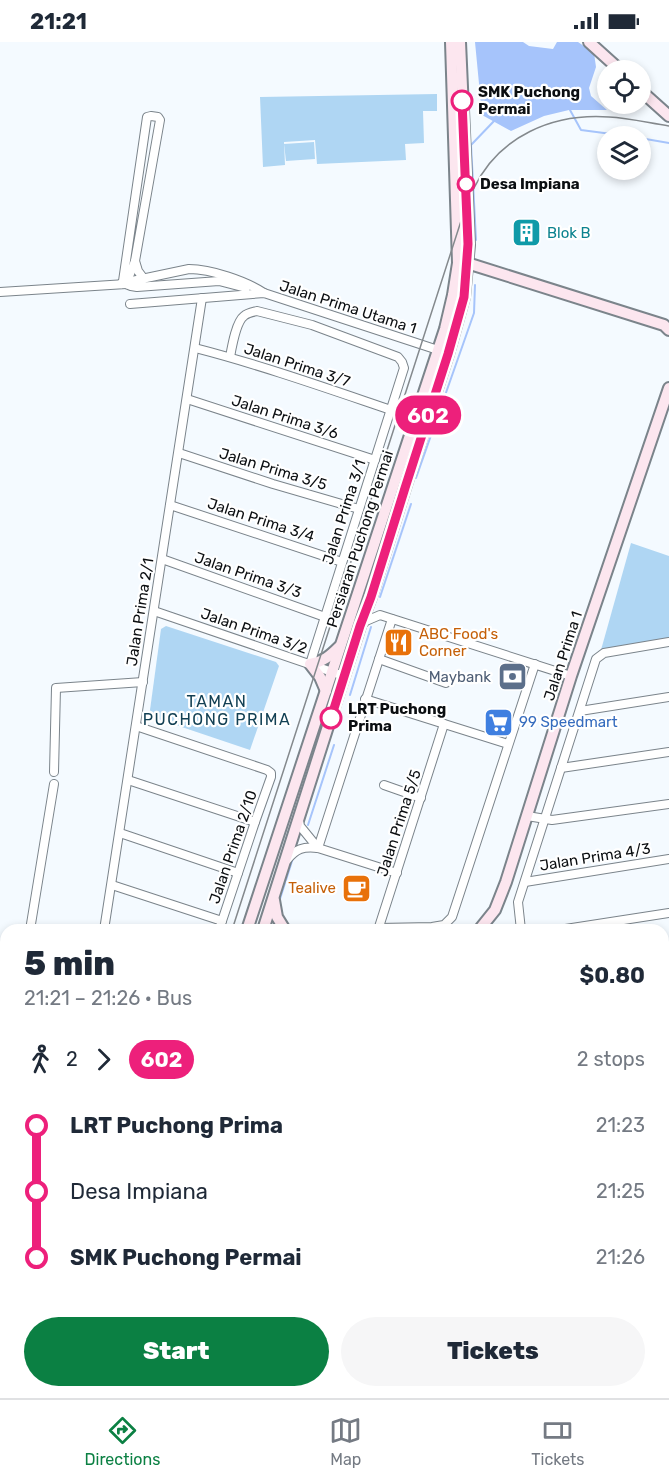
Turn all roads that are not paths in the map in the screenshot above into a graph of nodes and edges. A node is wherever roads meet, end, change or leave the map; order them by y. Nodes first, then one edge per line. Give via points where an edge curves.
1 (451, 42) edge
2 (460, 42) edge
3 (589, 42) edge
4 (609, 60) edge
5 (651, 100) edge
6 (669, 116) edge
7 (468, 244) junction
8 (135, 261) junction
9 (462, 263) junction
10 (485, 269) junction
11 (144, 279) junction
12 (124, 284) junction
13 (465, 286) junction
14 (0, 292) edge
15 (264, 293) junction
16 (251, 294) junction
17 (202, 298) junction
18 (130, 304) dead end
19 (669, 330) edge
20 (195, 348) junction
21 (443, 352) junction
22 (230, 357) junction
23 (669, 388) edge
24 (188, 399) junction
25 (391, 410) junction
26 (178, 453) junction
27 (375, 460) junction
28 (399, 487) junction
29 (170, 505) junction
30 (359, 509) junction
31 (162, 560) junction
32 (342, 562) junction
33 (371, 597) junction
34 (154, 611) junction
35 (380, 615) junction
36 (325, 617) junction
37 (393, 619) junction
38 (360, 626) junction
39 (669, 642) edge
40 (341, 645) junction
41 (379, 659) junction
42 (310, 664) junction
43 (535, 664) junction
44 (332, 672) junction
45 (344, 676) junction
46 (571, 676) junction
47 (143, 682) junction
48 (447, 683) dead end
49 (326, 691) junction
50 (669, 697) edge
51 (365, 699) junction
52 (580, 711) junction
53 (444, 724) junction
54 (136, 726) junction
55 (508, 744) junction
56 (669, 752) edge
57 (561, 768) junction
58 (54, 772) dead end
59 (128, 780) junction
60 (54, 784) dead end
61 (384, 785) dead end
62 (421, 798) junction
63 (669, 804) edge
64 (298, 819) junction
65 (548, 820) junction
66 (526, 821) junction
67 (255, 822) junction
68 (541, 828) junction
69 (120, 833) junction
70 (318, 848) junction
71 (669, 859) edge
72 (285, 862) junction
73 (238, 873) junction
74 (397, 873) junction
75 (525, 882) junction
76 (112, 885) junction
77 (273, 897) junction
78 (669, 913) edge
79 (222, 921) junction
80 (31, 924) edge
81 (105, 924) edge
82 (221, 924) edge
83 (248, 924) edge
84 (265, 924) edge
85 (281, 924) edge
86 (381, 924) edge
87 (445, 924) edge
88 (484, 924) edge
89 (520, 924) edge
90 (598, 924) edge

1 - 9 main road, Persiaran Puchong Permai
2 - 7 main road, Persiaran Puchong Permai
3 - 4 main road
5 - 6 main road
7 - 9 main road, Persiaran Puchong Permai
7 - 10 main road
8 - 11 street
8 - 12 street
8 - 12 street via 160,120 151,116 147,117
9 - 10 main road
9 - 13 main road, Persiaran Puchong Permai
9 - 21 main road, Persiaran Puchong Permai via 445,328
10 - 13 main road via 472,276
10 - 19 main road via 664,325
11 - 12 street
11 - 15 street via 198,269
12 - 14 street
12 - 16 street via 137,287 219,281 246,288
13 - 21 main road, Persiaran Puchong Permai
15 - 16 street, Jalan Prima Utama 1
15 - 21 street, Jalan Prima Utama 1
16 - 17 street, Jalan Prima Utama 1
17 - 18 street, Jalan Prima Utama 1
17 - 20 street, Jalan Prima 2/1
20 - 22 street, Jalan Prima 3/7
20 - 24 street, Jalan Prima 2/1
21 - 28 main road, Persiaran Puchong Permai
22 - 25 street, Jalan Prima 3/7
22 - 25 street, Jalan Prima 3/1 via 237,328 242,316 248,313 257,311 312,325 398,357 404,368
23 - 46 main road, Jalan Prima 1
24 - 26 street, Jalan Prima 2/1
24 - 27 street, Jalan Prima 3/6
25 - 27 street, Jalan Prima 3/1
26 - 29 street, Jalan Prima 2/1
26 - 30 street, Jalan Prima 3/5
27 - 30 street, Jalan Prima 3/1
28 - 33 main road, Persiaran Puchong Permai
28 - 40 main road, Persiaran Puchong Permai
29 - 31 street, Jalan Prima 2/1
29 - 32 street, Jalan Prima 3/4
30 - 32 street, Jalan Prima 3/1
31 - 34 street, Jalan Prima 2/1
31 - 36 street, Jalan Prima 3/3
32 - 36 street, Jalan Prima 3/1
33 - 35 street
33 - 38 main road, Persiaran Puchong Permai
34 - 42 street, Jalan Prima 3/2
34 - 47 street, Jalan Prima 2/1
35 - 37 street
35 - 38 street
36 - 42 street, Jalan Prima 3/1
37 - 41 street
37 - 43 street
38 - 45 main road, Persiaran Puchong Permai
39 - 52 street via 599,656
40 - 42 main road via 320,663
40 - 44 main road, Persiaran Puchong Permai
41 - 48 street
41 - 51 street
42 - 44 street, Jalan Prima 3/2
42 - 49 main road
43 - 46 street
43 - 55 street
44 - 45 street, Jalan Prima 3/2
44 - 49 main road, Persiaran Puchong Permai
45 - 64 main road, Persiaran Puchong Permai
46 - 66 main road, Jalan Prima 1
47 - 54 street, Jalan Prima 2/1
47 - 58 street via 56,688
49 - 83 main road, Persiaran Puchong Permai
50 - 52 street
51 - 53 street
51 - 70 street
52 - 57 street
53 - 55 street
53 - 62 street, Jalan Prima 5/5
54 - 59 street, Jalan Prima 2/1
54 - 67 street, Jalan Prima 2/10 via 271,772
55 - 87 street via 452,917
56 - 57 street
57 - 65 street
59 - 67 street
59 - 69 street, Jalan Prima 2/1
60 - 80 street
61 - 62 street
62 - 74 street, Jalan Prima 5/5
63 - 65 street
64 - 70 street
64 - 72 main road, Persiaran Puchong Permai
65 - 66 street
65 - 68 street
66 - 68 street
66 - 88 main road, Jalan Prima 1 via 495,910
67 - 73 street, Jalan Prima 2/10
68 - 75 street
69 - 73 street
69 - 76 street, Jalan Prima 2/1
70 - 72 street via 298,850
70 - 74 street
71 - 75 street, Jalan Prima 4/3
72 - 77 main road, Persiaran Puchong Permai
73 - 79 street, Jalan Prima 2/10
74 - 86 street, Jalan Prima 5/5
75 - 89 street via 518,902
76 - 79 street
76 - 81 street, Jalan Prima 2/1
77 - 84 main road, Persiaran Puchong Permai
77 - 85 main road
78 - 90 street
79 - 82 street, Jalan Prima 2/10

